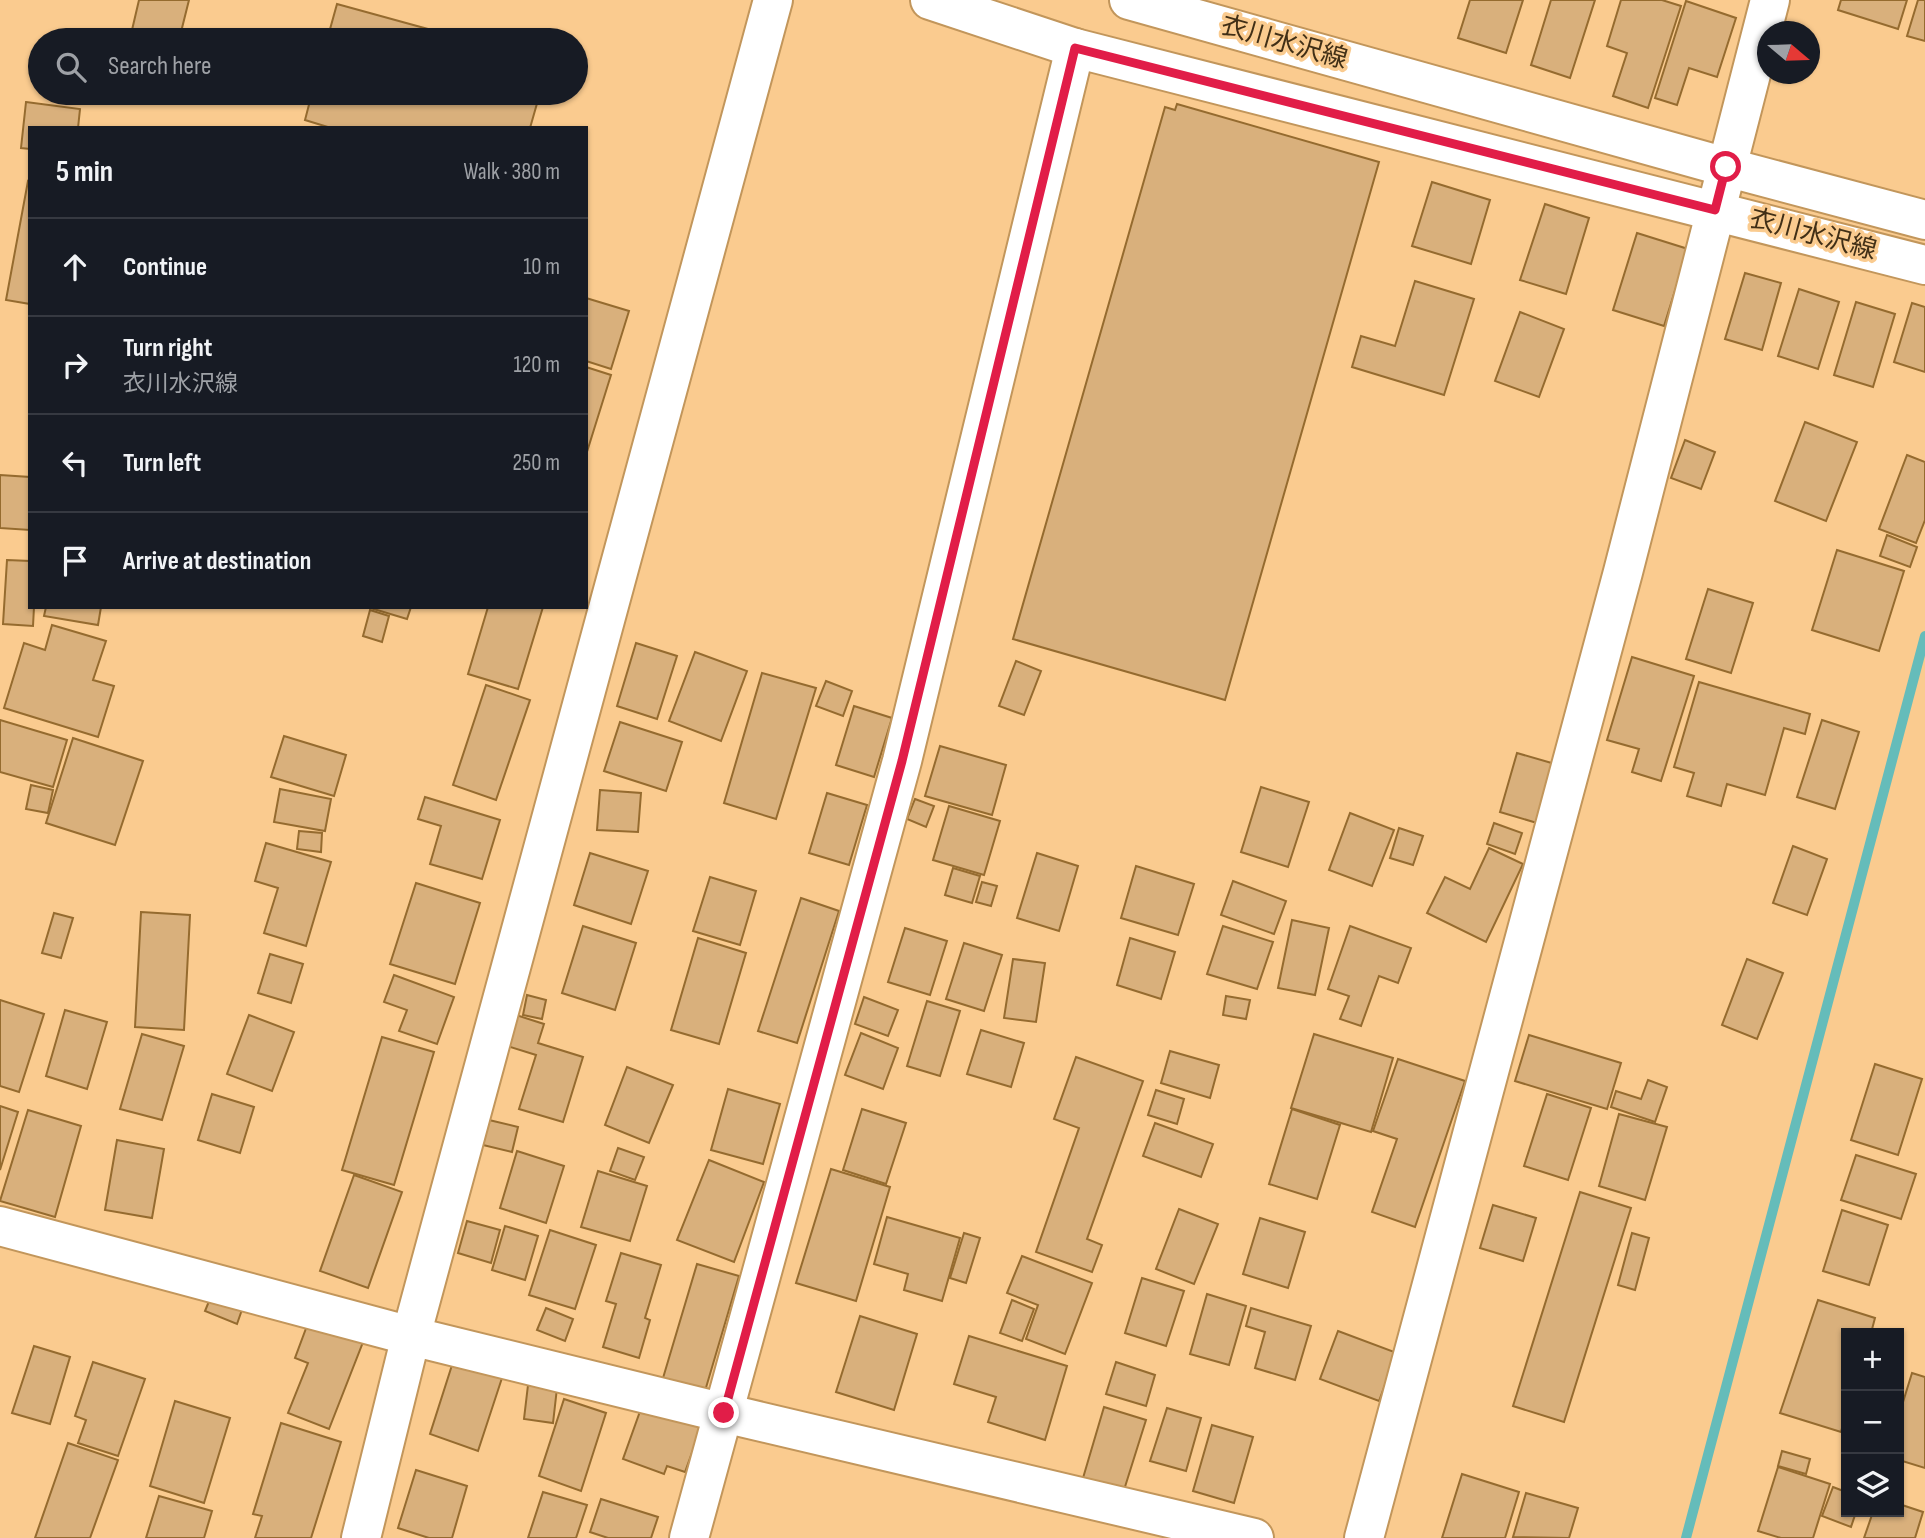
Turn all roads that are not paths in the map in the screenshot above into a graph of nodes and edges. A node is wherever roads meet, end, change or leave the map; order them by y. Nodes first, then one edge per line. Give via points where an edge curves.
1 (774, 0) edge
2 (930, 0) edge
3 (1129, 0) edge
4 (1770, 0) edge
5 (1075, 48) junction
6 (1726, 167) junction
7 (1715, 210) junction
8 (1925, 220) edge
9 (1925, 265) edge
10 (0, 1226) edge
11 (411, 1336) junction
12 (724, 1413) junction
13 (361, 1538) edge
14 (689, 1538) edge
15 (1254, 1538) edge
16 (1364, 1538) edge

1 - 11 street
2 - 5 street, 衣川水沢線
3 - 6 street, 衣川水沢線
4 - 6 street
5 - 7 street, 衣川水沢線
5 - 12 street via 902,761
6 - 7 street
6 - 8 street, 衣川水沢線
7 - 9 street, 衣川水沢線
7 - 16 street via 1623,572
10 - 11 street
11 - 12 street
11 - 13 street
12 - 14 street
12 - 15 street

